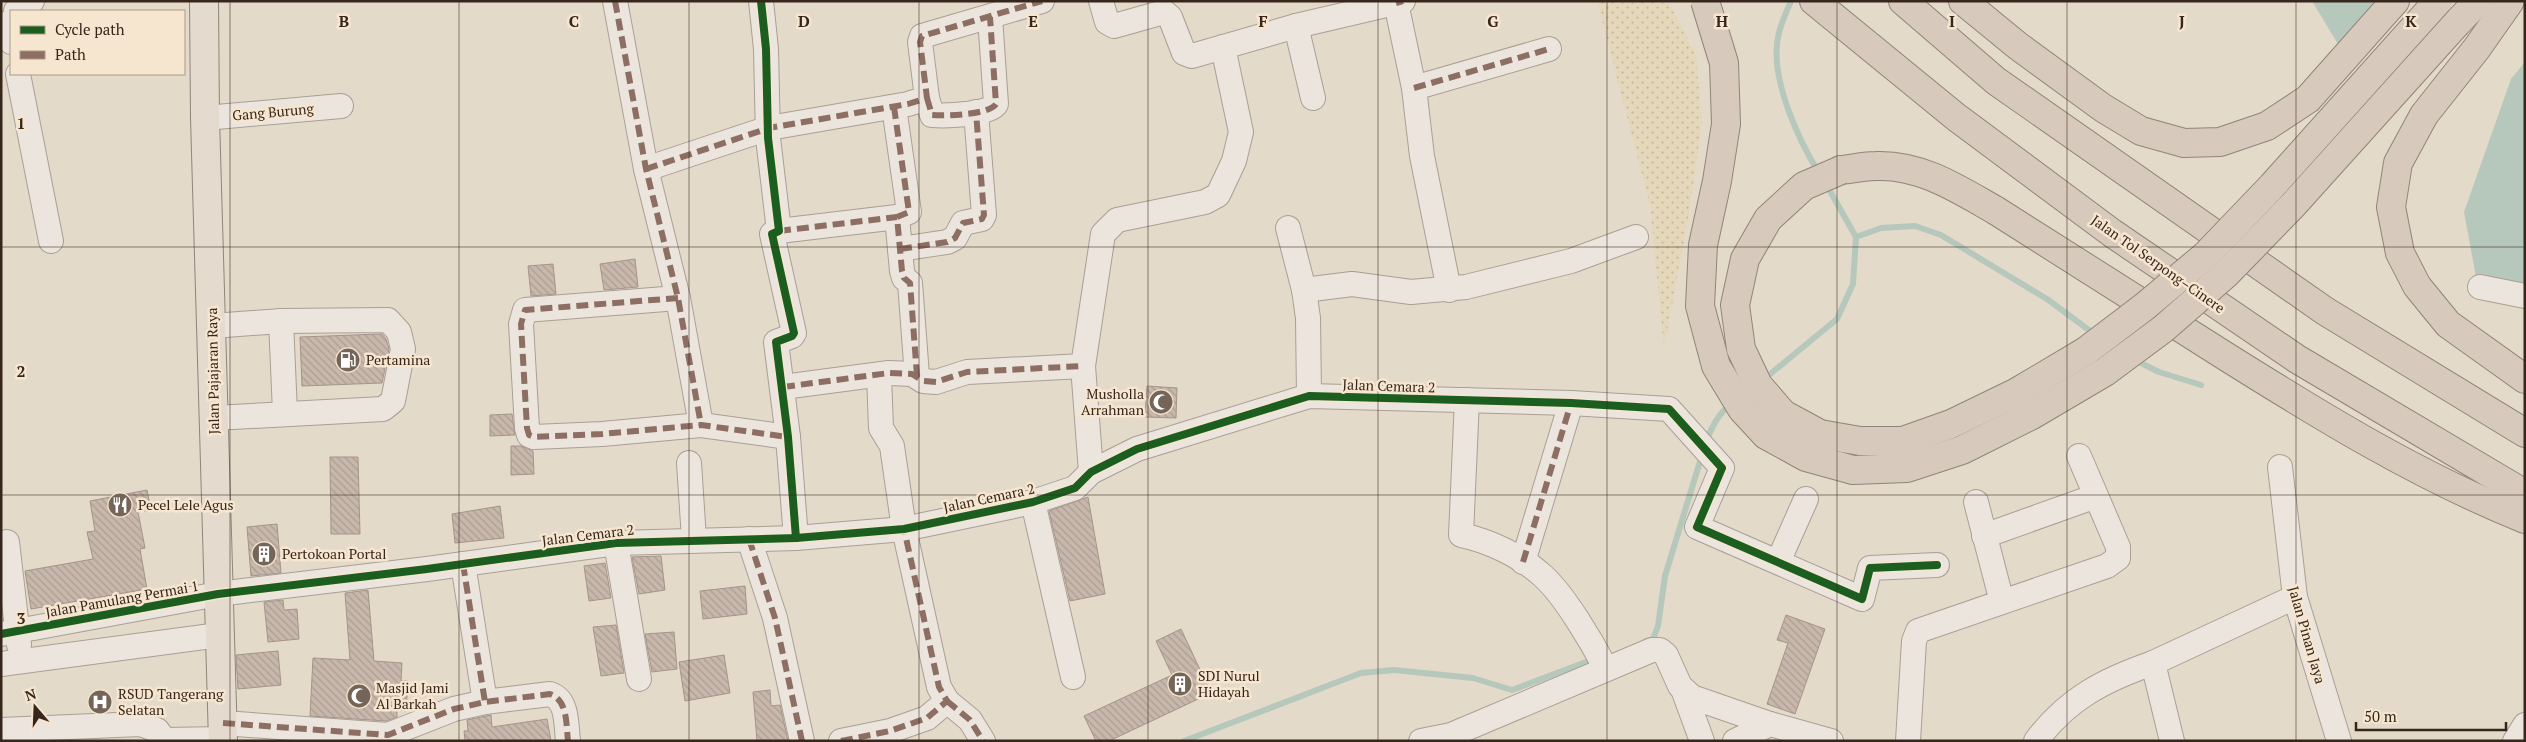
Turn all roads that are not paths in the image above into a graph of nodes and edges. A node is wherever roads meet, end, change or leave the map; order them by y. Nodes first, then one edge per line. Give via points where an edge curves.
1 (32, 1) edge
2 (204, 1) edge
3 (615, 1) edge
4 (761, 1) edge
5 (1042, 1) edge
6 (1101, 1) edge
7 (1705, 1) edge
8 (1902, 1) edge
9 (1963, 1) edge
10 (2395, 1) edge
11 (2438, 1) edge
12 (2478, 1) edge
13 (2510, 1) edge
14 (1399, 2) edge
15 (1821, 7) edge
16 (18, 10) edge
17 (990, 17) junction
18 (1296, 26) junction
19 (1223, 46) junction
20 (1549, 49) dead end
21 (18, 75) edge
22 (1414, 88) junction
23 (927, 98) junction
24 (1313, 98) dead end
25 (341, 106) dead end
26 (894, 107) junction
27 (976, 112) junction
28 (205, 118) junction
29 (769, 128) junction
30 (646, 169) junction
31 (897, 217) junction
32 (1288, 228) dead end
33 (779, 230) junction
34 (1636, 237) dead end
35 (51, 240) dead end
36 (900, 249) junction
37 (2480, 287) dead end
38 (1304, 290) junction
39 (1449, 290) junction
40 (2525, 296) edge
41 (678, 298) junction
42 (281, 321) junction
43 (212, 326) junction
44 (1083, 366) junction
45 (879, 375) junction
46 (917, 376) junction
47 (2525, 378) edge
48 (783, 386) junction
49 (1309, 396) junction
50 (1467, 400) junction
51 (1571, 403) junction
52 (285, 414) junction
53 (214, 418) junction
54 (701, 425) junction
55 (2525, 433) edge
56 (788, 437) junction
57 (2079, 456) dead end
58 (689, 463) dead end
59 (2280, 467) dead end
60 (1091, 472) junction
61 (2525, 494) edge
62 (2096, 496) junction
63 (1806, 499) dead end
64 (1033, 502) junction
65 (1976, 502) dead end
66 (2525, 519) edge
67 (904, 529) junction
68 (1984, 536) junction
69 (796, 538) junction
70 (749, 539) junction
71 (694, 540) junction
72 (7, 542) dead end
73 (616, 543) junction
74 (1524, 562) junction
75 (1778, 562) junction
76 (463, 564) junction
77 (1938, 565) dead end
78 (218, 594) junction
79 (2295, 598) junction
80 (2002, 602) junction
81 (9, 632) edge
82 (219, 635) junction
83 (12, 663) edge
84 (2153, 663) junction
85 (1606, 669) junction
86 (1073, 676) dead end
87 (640, 679) dead end
88 (1684, 692) junction
89 (947, 701) junction
90 (486, 702) junction
91 (1770, 724) junction
92 (2525, 725) edge
93 (1, 730) edge
94 (223, 734) edge
95 (1452, 738) edge
96 (165, 741) edge
97 (568, 741) edge
98 (802, 741) edge
99 (841, 741) edge
100 (983, 741) edge
101 (1421, 741) edge
102 (1702, 741) edge
103 (1735, 741) edge
104 (1830, 741) edge
105 (1908, 741) edge
106 (2036, 741) edge
107 (2172, 741) edge
108 (2339, 741) edge
109 (2515, 741) edge

1 - 16 street
2 - 28 main road, Jalan Pajajaran Raya
3 - 30 street
4 - 29 street
5 - 17 street
6 - 19 street via 1107,22 1114,26 1164,12 1170,17 1187,55
7 - 12 highway, bridge via 1724,63 1726,124 1703,245 1700,306 1716,366 1742,409 1766,435 1806,457 1853,470 1907,468 1962,450 2032,415 2105,372 2163,329 2226,274 2294,204
8 - 55 highway via 1996,81 2309,300
9 - 10 highway via 2103,108 2141,131 2184,142 2220,142 2267,126 2308,99
11 - 66 highway, bridge via 2206,255 2144,307 2086,351 2017,392 1951,424 1903,441 1860,441 1820,434 1783,414 1758,385 1741,349 1735,305 1745,258 1768,219 1804,186 1841,170 1877,166 1912,169 1946,182 1995,210 2294,399 2387,453
13 - 47 highway via 2424,115 2398,163 2391,206 2400,253 2417,286 2448,324
14 - 18 street
14 - 22 street
15 - 61 highway, Jalan Tol Serpong–Cinere via 1956,117 2112,233 2297,360
17 - 23 street via 920,38
17 - 27 street via 996,104 991,110
18 - 19 street
18 - 24 street
19 - 44 street via 1241,132 1234,160 1218,195 1212,199 1117,220 1108,226 1103,234
20 - 22 street
21 - 35 street
22 - 39 street via 1422,156
23 - 26 street
23 - 27 street via 932,115
25 - 28 street, Gang Burung
26 - 29 street
26 - 31 street via 909,212
27 - 36 street via 982,219 963,223 955,238 947,242
28 - 43 main road, Jalan Pajajaran Raya
29 - 30 street
29 - 33 street
30 - 41 street
31 - 33 street
31 - 36 street
32 - 38 street
33 - 48 street via 772,234 794,333 776,341
34 - 39 street via 1571,261
36 - 46 street via 904,278 910,283
37 - 40 street
38 - 39 street via 1352,284 1411,292
38 - 49 street via 1308,318
41 - 54 street
41 - 54 street via 525,310 521,324 527,428 529,435 534,437
42 - 43 street
42 - 52 street
42 - 52 street via 388,320 399,332 403,349 393,401 383,409
43 - 53 main road, Jalan Pajajaran Raya
44 - 46 street via 967,372 936,382 923,381
44 - 60 street
45 - 46 street
45 - 48 street
45 - 67 street via 881,428 892,446
48 - 56 street
49 - 50 street, Jalan Cemara 2
49 - 60 street, Jalan Cemara 2 via 1138,449
50 - 51 street, Jalan Cemara 2
50 - 74 street via 1461,535 1478,538
51 - 74 street
51 - 75 street, Jalan Cemara 2 via 1669,409 1710,454 1697,526
52 - 53 street
53 - 78 main road, Jalan Pajajaran Raya
54 - 56 street
56 - 69 street
57 - 62 street
58 - 71 street
59 - 79 street, Jalan Pinan Jaya
60 - 64 street, Jalan Cemara 2 via 1075,488
62 - 68 street
62 - 80 street via 2118,547 2118,558 2107,566
63 - 75 street
64 - 67 street, Jalan Cemara 2
64 - 86 street
65 - 68 street
67 - 69 street, Jalan Cemara 2
67 - 89 street via 939,687
68 - 80 street
69 - 70 street, Jalan Cemara 2
70 - 71 street, Jalan Cemara 2
70 - 98 street via 775,618
71 - 73 street, Jalan Cemara 2
72 - 81 street
73 - 76 street, Jalan Cemara 2
73 - 87 street
74 - 85 street via 1544,576 1592,643
75 - 77 street via 1862,599 1870,568
76 - 78 street, Jalan Cemara 2
76 - 90 street
78 - 81 street, Jalan Pamulang Permai 1
78 - 82 main road, Jalan Pajajaran Raya
79 - 84 street
79 - 108 street, Jalan Pinan Jaya
80 - 105 street via 1918,631 1914,641
81 - 83 street
82 - 83 street
82 - 94 main road, Jalan Pajajaran Raya
84 - 106 street via 2121,674 2084,694 2060,713
84 - 107 street
85 - 88 street via 1652,650 1660,650 1666,655
85 - 95 street
88 - 91 street
88 - 102 street
89 - 99 street via 927,718 890,731
89 - 100 street via 970,720
90 - 94 street via 428,718 388,735
90 - 97 street via 550,694 558,696 563,703
91 - 103 street
91 - 104 street
92 - 109 street
93 - 96 street via 140,724 157,730
94 - 96 street
95 - 101 street

